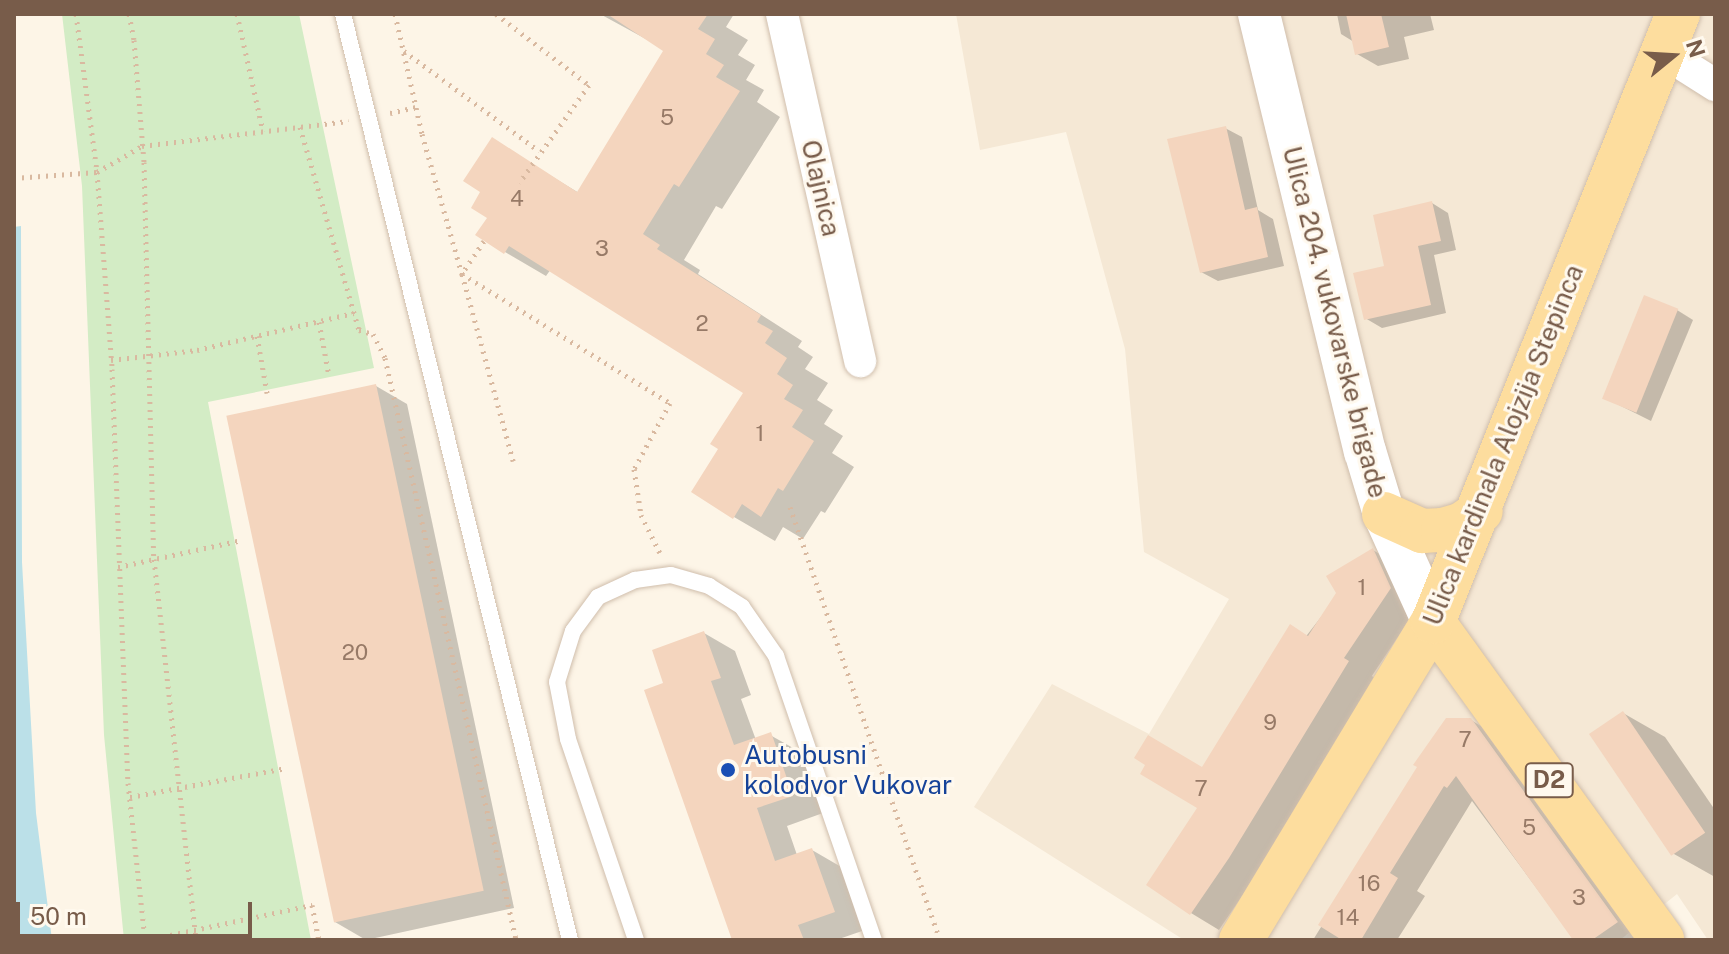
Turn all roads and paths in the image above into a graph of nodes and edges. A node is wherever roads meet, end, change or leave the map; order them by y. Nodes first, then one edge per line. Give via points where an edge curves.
1 (76, 14) edge
2 (129, 14) edge
3 (237, 14) edge
4 (343, 14) edge
5 (395, 14) edge
6 (496, 14) edge
7 (782, 14) edge
8 (1259, 14) edge
9 (1670, 33) edge
10 (404, 51) junction
11 (1715, 85) edge
12 (366, 118) junction
13 (300, 127) junction
14 (263, 131) junction
15 (142, 146) junction
16 (539, 151) junction
17 (97, 172) junction
18 (14, 178) edge
19 (519, 183) dead end
20 (484, 241) dead end
21 (462, 274) junction
22 (354, 313) junction
23 (319, 322) junction
24 (257, 336) junction
25 (149, 355) junction
26 (111, 360) junction
27 (860, 361) dead end
28 (329, 376) dead end
29 (267, 393) dead end
30 (513, 461) dead end
31 (790, 507) dead end
32 (1481, 511) junction
33 (1384, 514) junction
34 (242, 540) dead end
35 (154, 559) junction
36 (118, 567) junction
37 (671, 575) junction
38 (1433, 622) junction
39 (286, 768) dead end
40 (178, 788) junction
41 (129, 797) junction
42 (194, 930) junction
43 (1648, 934) edge
44 (146, 940) edge
45 (196, 940) edge
46 (319, 940) edge
47 (516, 940) edge
48 (570, 940) edge
49 (636, 940) edge
50 (874, 940) edge
51 (940, 940) edge
52 (1241, 940) edge

1 - 17 path
2 - 15 path
3 - 14 path
4 - 12 lane
5 - 10 path
6 - 16 path via 589,85
7 - 27 street, Olajnica
8 - 33 street, Ulica 204. vukovarske brigade
9 - 11 street
9 - 32 main road, Ulica kardinala Alojzija Stepinca
10 - 16 path
10 - 21 path
12 - 13 path
12 - 48 lane
13 - 14 path
13 - 22 path
14 - 15 path
15 - 17 path
15 - 25 path
16 - 19 path
17 - 18 path
17 - 26 path
20 - 21 path
21 - 30 path
21 - 37 path via 670,403 634,469 641,515
22 - 23 path
22 - 47 path via 359,330 373,334 385,358
23 - 24 path
23 - 28 path
24 - 25 path
24 - 29 path
25 - 26 path
25 - 35 path
26 - 36 path
31 - 51 path
32 - 33 main road via 1461,525 1422,531
32 - 38 main road, Ulica kardinala Alojzija Stepinca
33 - 38 street, Ulica 204. vukovarske brigade
34 - 35 path
35 - 36 path
35 - 40 path
36 - 41 path
37 - 49 lane via 635,580 598,597 573,631 557,682 568,739
37 - 50 lane via 709,586 742,607 776,656
38 - 43 main road, D2
38 - 52 main road, Ulica kardinala Alojzija Stepinca
39 - 40 path
40 - 41 path
40 - 42 path
41 - 44 path
42 - 44 path
42 - 45 path
42 - 46 path via 312,905

